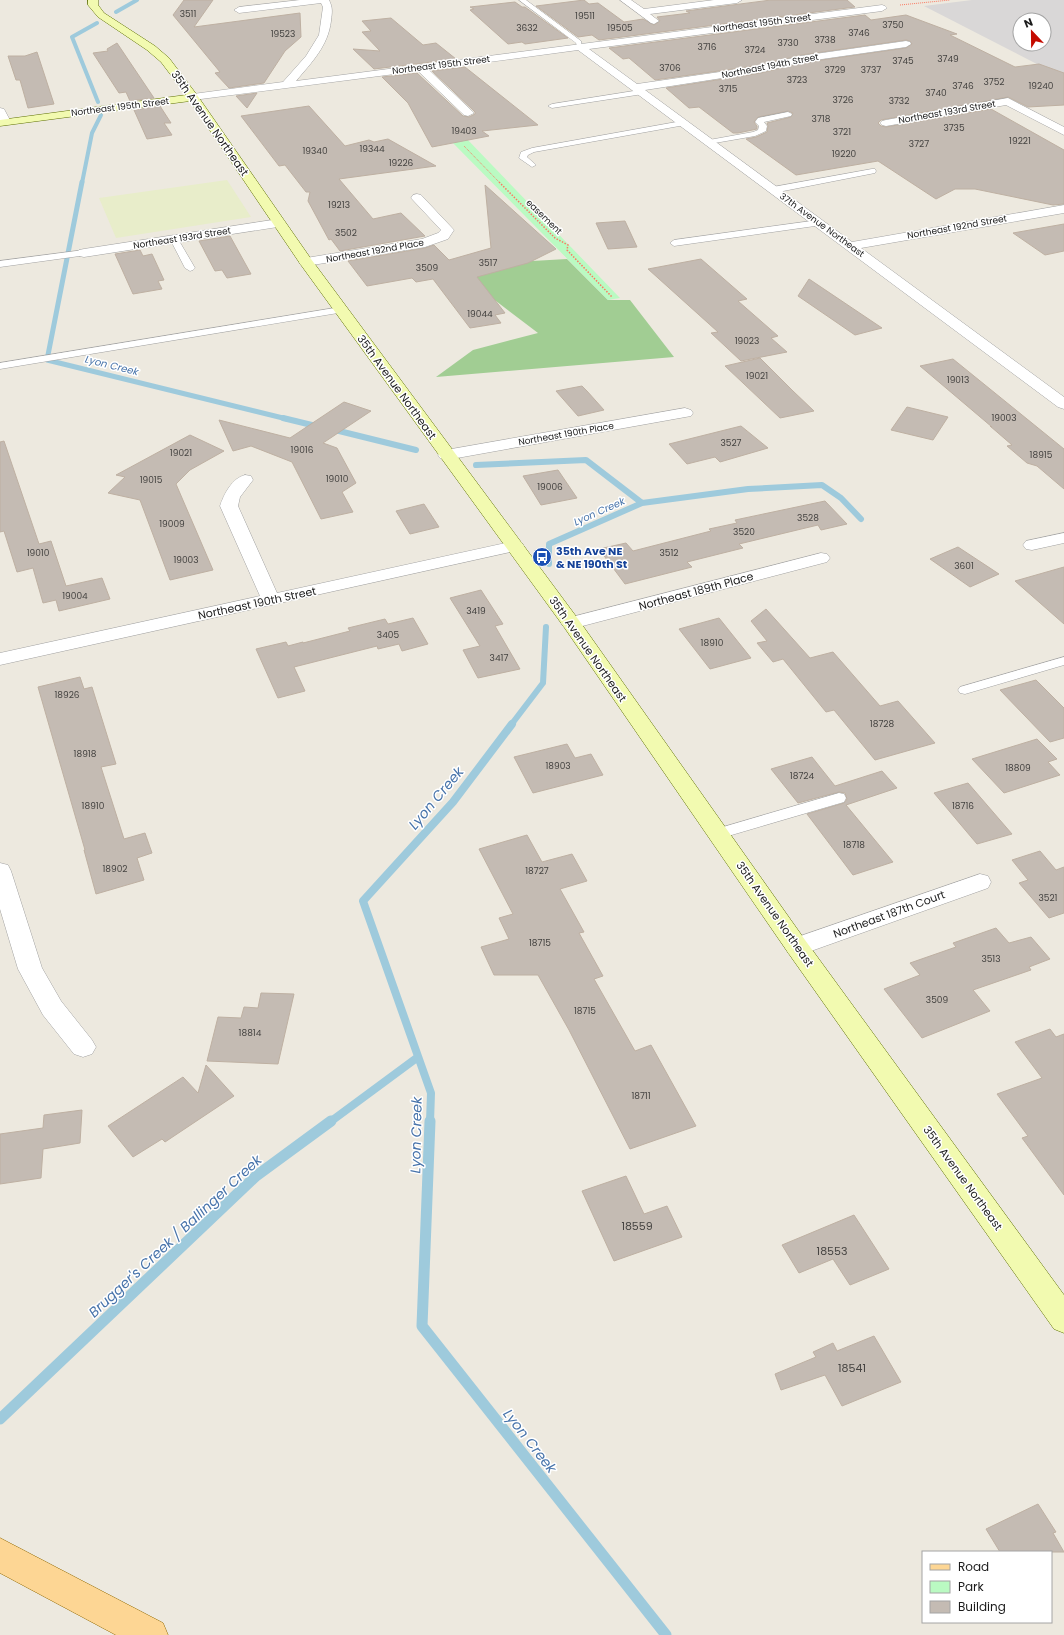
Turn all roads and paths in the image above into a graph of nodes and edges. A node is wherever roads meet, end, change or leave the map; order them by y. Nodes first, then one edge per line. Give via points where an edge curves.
1 (92, 0) edge
2 (324, 0) edge
3 (522, 0) edge
4 (625, 0) edge
5 (737, 0) edge
6 (950, 0) edge
7 (882, 8) joint
8 (239, 10) dead end
9 (642, 12) junction
10 (672, 35) junction
11 (906, 44) dead end
12 (580, 47) junction
13 (421, 68) junction
14 (286, 85) junction
15 (637, 90) junction
16 (193, 98) junction
17 (552, 106) dead end
18 (0, 111) edge
19 (468, 113) dead end
20 (788, 114) dead end
21 (2, 122) edge
22 (682, 123) junction
23 (886, 123) dead end
24 (1064, 132) edge
25 (709, 142) junction
26 (464, 146) dead end
27 (532, 165) dead end
28 (872, 171) dead end
29 (774, 190) junction
30 (417, 198) dead end
31 (1064, 209) edge
32 (279, 223) junction
33 (819, 223) junction
34 (174, 239) junction
35 (674, 243) dead end
36 (850, 246) junction
37 (84, 252) joint
38 (0, 262) edge
39 (306, 262) junction
40 (190, 268) dead end
41 (612, 297) dead end
42 (341, 310) junction
43 (0, 366) edge
44 (1064, 404) edge
45 (685, 413) dead end
46 (446, 455) junction
47 (245, 480) dead end
48 (1064, 538) edge
49 (1032, 545) dead end
50 (515, 546) junction
51 (821, 558) dead end
52 (271, 600) junction
53 (571, 623) junction
54 (0, 659) edge
55 (1064, 662) edge
56 (965, 690) dead end
57 (839, 798) dead end
58 (718, 834) junction
59 (0, 871) edge
60 (980, 882) dead end
61 (797, 947) junction
62 (83, 1047) dead end
63 (1061, 1311) edge
64 (0, 1555) edge
65 (151, 1635) edge

1 - 16 street, 35th Avenue Northeast via 101,16 165,60
2 - 8 street
2 - 14 street via 328,7 324,35 310,58
3 - 12 lane via 575,38
4 - 9 street
5 - 9 street
6 - 7 path
7 - 10 street, Northeast 195th Street
9 - 10 street
10 - 12 street, Northeast 195th Street
11 - 15 street, Northeast 194th Street via 801,59 761,69
12 - 13 street, Northeast 195th Street
12 - 15 street, 37th Avenue Northeast
13 - 14 street, Northeast 195th Street
13 - 19 street
14 - 16 street, Northeast 195th Street
15 - 17 lane
15 - 22 street, 37th Avenue Northeast
16 - 21 street, Northeast 195th Street
16 - 32 street, 35th Avenue Northeast
18 - 21 street
20 - 25 lane via 761,120 759,122 763,126 762,131 755,134
22 - 25 street, 37th Avenue Northeast
22 - 27 lane via 532,150 524,154 523,158
23 - 24 street, Northeast 193rd Street via 1008,101
25 - 29 street, 37th Avenue Northeast
26 - 41 path, easement via 555,238 568,245 567,250
28 - 29 lane
29 - 33 street, 37th Avenue Northeast
30 - 39 street, Northeast 192nd Place via 448,230 443,236 426,243
31 - 36 street, Northeast 192nd Street
32 - 34 street, Northeast 193rd Street
32 - 39 street, 35th Avenue Northeast
33 - 35 lane
33 - 36 street, 37th Avenue Northeast
34 - 37 street, Northeast 193rd Street
34 - 40 lane
36 - 44 street, 37th Avenue Northeast
37 - 38 lane
39 - 42 street, 35th Avenue Northeast
42 - 43 lane
42 - 46 street, 35th Avenue Northeast
45 - 46 street, Northeast 190th Place
46 - 50 street, 35th Avenue Northeast
47 - 52 street via 232,496 229,506
48 - 49 street
50 - 52 street, Northeast 190th Street
50 - 53 street, 35th Avenue Northeast
51 - 53 street, Northeast 189th Place
52 - 54 street, Northeast 190th Street
53 - 58 street, 35th Avenue Northeast
55 - 56 lane
57 - 58 lane
58 - 61 street, 35th Avenue Northeast
59 - 62 street via 30,969 52,1008
60 - 61 street, Northeast 187th Court
61 - 63 street, 35th Avenue Northeast
64 - 65 main road

